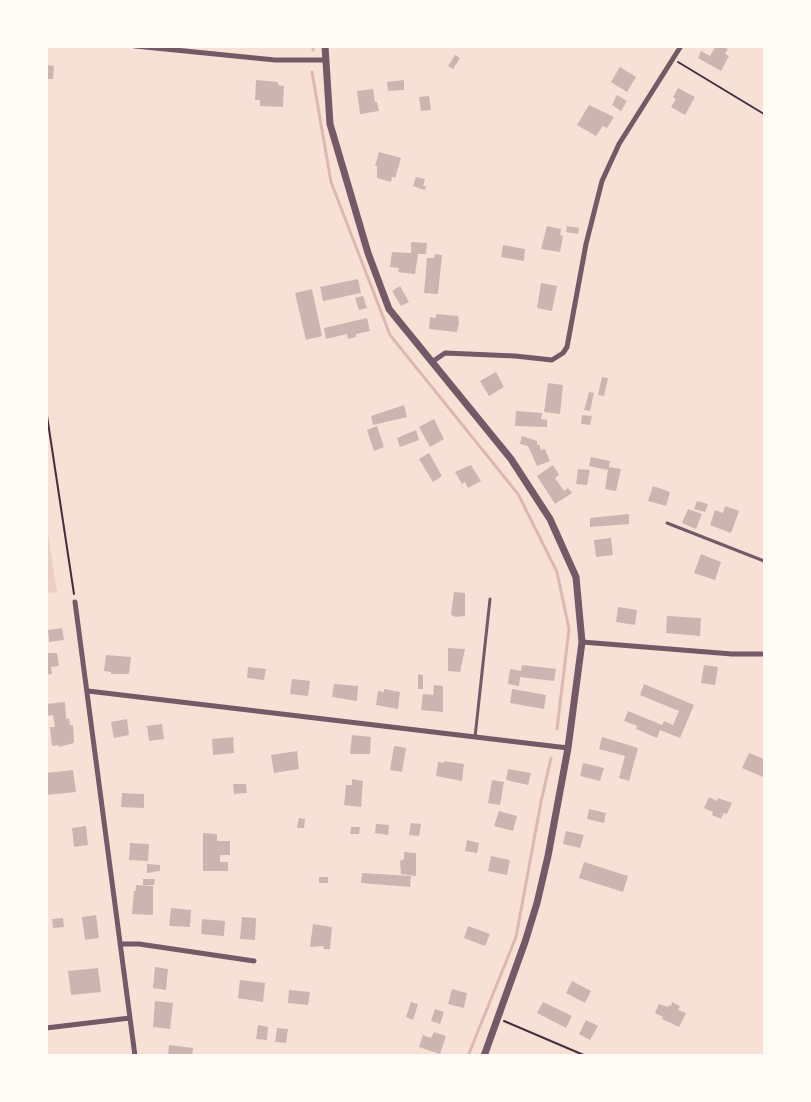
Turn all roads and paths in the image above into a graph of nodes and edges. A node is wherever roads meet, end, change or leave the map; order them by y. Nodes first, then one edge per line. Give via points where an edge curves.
1 (135, 46) edge
2 (325, 46) edge
3 (681, 46) edge
4 (325, 60) junction
5 (673, 60) junction
6 (765, 114) edge
7 (432, 362) junction
8 (46, 409) edge
9 (667, 523) dead end
10 (765, 561) edge
11 (490, 599) dead end
12 (75, 602) joint
13 (582, 642) junction
14 (765, 654) edge
15 (88, 692) junction
16 (475, 737) junction
17 (568, 748) junction
18 (120, 944) junction
19 (254, 961) dead end
20 (130, 1018) junction
21 (499, 1018) junction
22 (46, 1028) edge
23 (135, 1056) edge
24 (484, 1056) edge
25 (586, 1056) edge

1 - 4 street via 275,60
2 - 4 street
3 - 5 street
4 - 7 street via 330,124 368,253 389,309
5 - 6 path
5 - 7 street via 619,144 602,181 563,353 552,360 445,353
7 - 13 street via 511,459 550,519 576,577
8 - 12 path
9 - 10 lane
11 - 16 lane
12 - 15 street
13 - 14 street
13 - 17 street
15 - 16 street
15 - 18 street
16 - 17 street
17 - 21 street via 537,903
18 - 19 street
18 - 20 street
20 - 22 street
20 - 23 street
21 - 24 street
21 - 25 path

